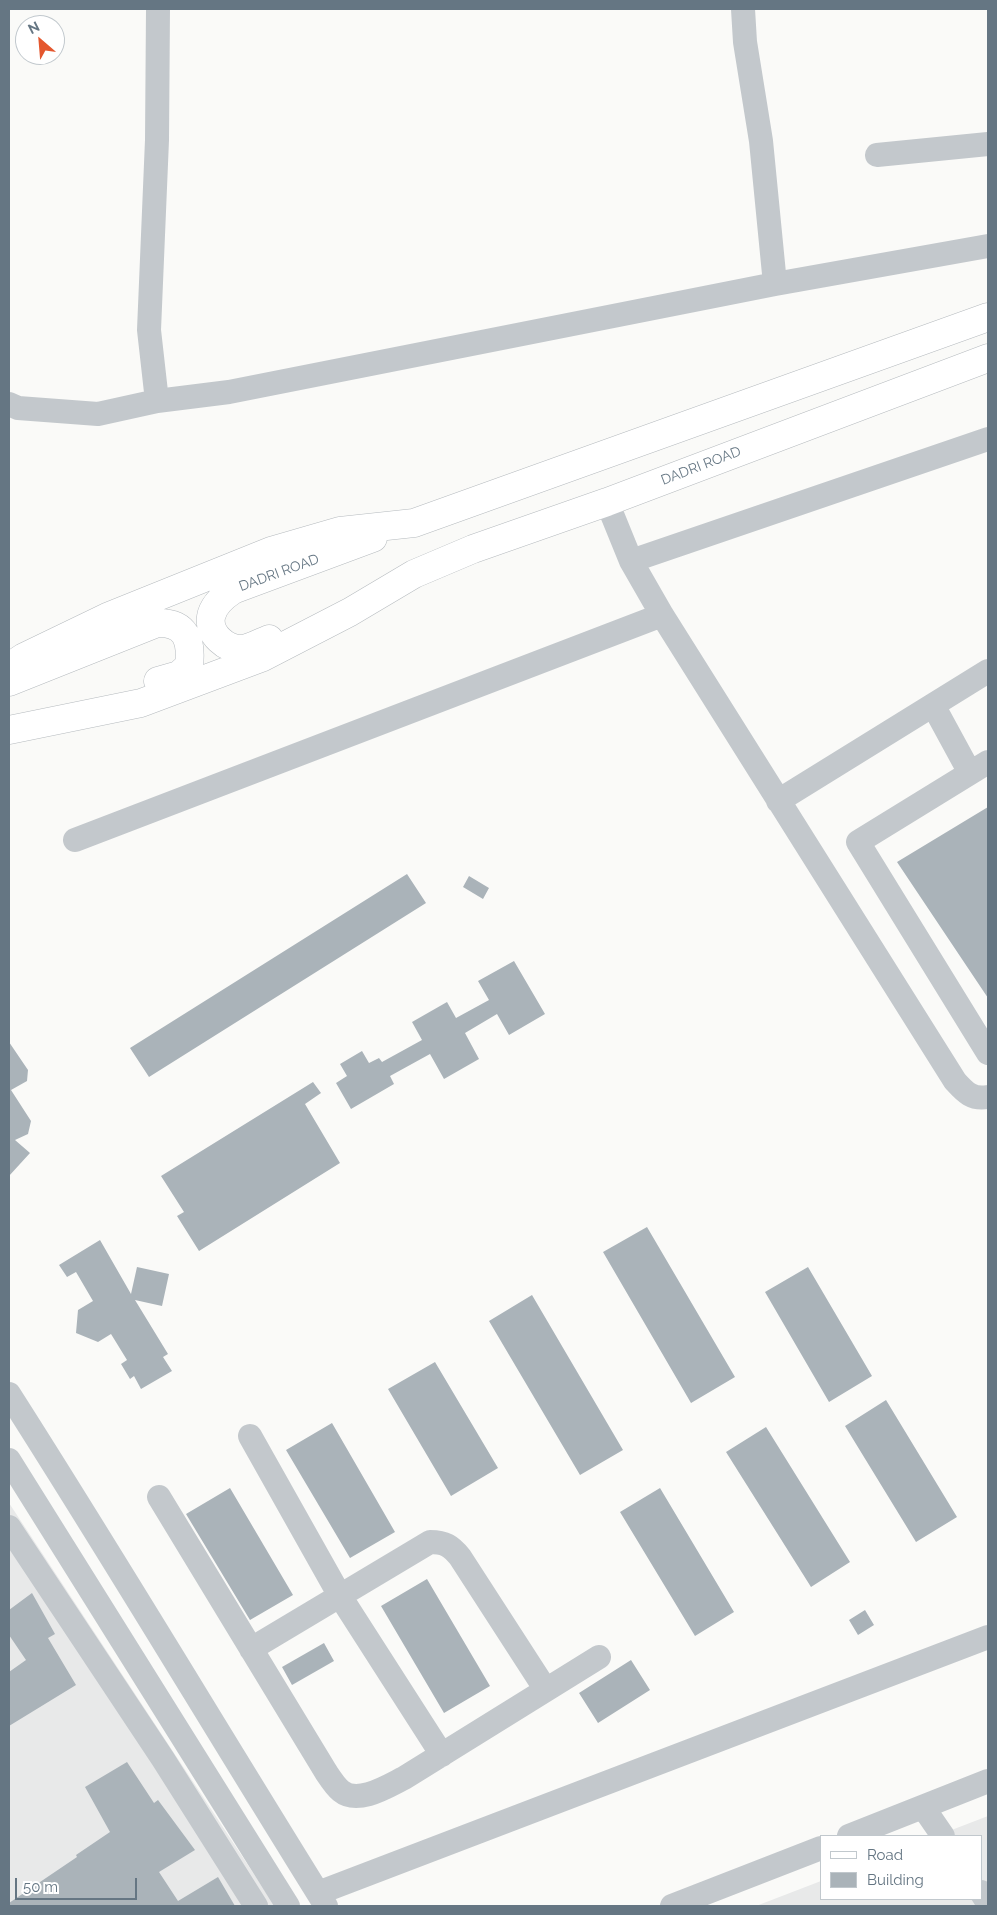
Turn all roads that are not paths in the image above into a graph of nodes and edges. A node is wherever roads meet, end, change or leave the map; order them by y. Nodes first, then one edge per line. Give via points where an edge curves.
1 (158, 9) edge
2 (743, 9) edge
3 (988, 144) edge
4 (877, 155) dead end
5 (988, 246) edge
6 (775, 284) junction
7 (988, 317) edge
8 (988, 358) edge
9 (157, 401) junction
10 (9, 404) edge
11 (988, 439) edge
12 (607, 502) junction
13 (414, 523) junction
14 (631, 561) junction
15 (414, 574) junction
16 (662, 615) junction
17 (9, 666) edge
18 (988, 671) edge
19 (9, 682) edge
20 (934, 705) junction
21 (9, 728) edge
22 (979, 768) edge
23 (778, 801) junction
24 (75, 840) dead end
25 (988, 1053) edge
26 (988, 1097) edge
27 (9, 1394) edge
28 (250, 1436) dead end
29 (9, 1460) edge
30 (159, 1497) dead end
31 (9, 1526) edge
32 (340, 1596) junction
33 (988, 1637) edge
34 (251, 1650) junction
35 (599, 1657) dead end
36 (546, 1690) junction
37 (442, 1755) junction
38 (988, 1781) edge
39 (923, 1807) junction
40 (852, 1835) edge
41 (942, 1835) edge
42 (820, 1848) edge
43 (322, 1900) edge
44 (706, 1901) edge
45 (256, 1906) edge
46 (288, 1906) edge
47 (672, 1906) edge

1 - 9 street via 157,140 149,330
2 - 6 street via 761,141
3 - 4 street
5 - 6 street
6 - 9 street via 229,392
7 - 13 main road, DADRI ROAD
8 - 12 main road, DADRI ROAD
9 - 10 street via 98,414 18,408
11 - 14 street
12 - 14 street
12 - 15 main road, DADRI ROAD via 473,549
13 - 15 main road, DADRI ROAD via 233,590 220,599 211,617 213,633 226,646 243,649 284,633 336,605
13 - 17 main road, DADRI ROAD via 340,531 271,551 107,617
14 - 16 street
15 - 21 main road, DADRI ROAD via 350,612 261,658 141,703
16 - 23 street
16 - 24 street
18 - 20 street
19 - 21 main road, DADRI ROAD via 157,623 172,623 190,642 189,666 179,675 73,703
20 - 22 street
20 - 23 street
22 - 25 street via 858,842
23 - 26 street via 955,1081 965,1093 978,1099
27 - 43 street via 108,1549
28 - 32 street
29 - 46 street
30 - 34 street
31 - 45 street
32 - 34 street
32 - 36 street via 430,1542 451,1546
32 - 37 street
33 - 43 street
34 - 37 street via 341,1792 353,1795 372,1793
35 - 36 street
36 - 37 street
38 - 39 street
39 - 40 street
39 - 41 street
42 - 44 street
44 - 47 street

